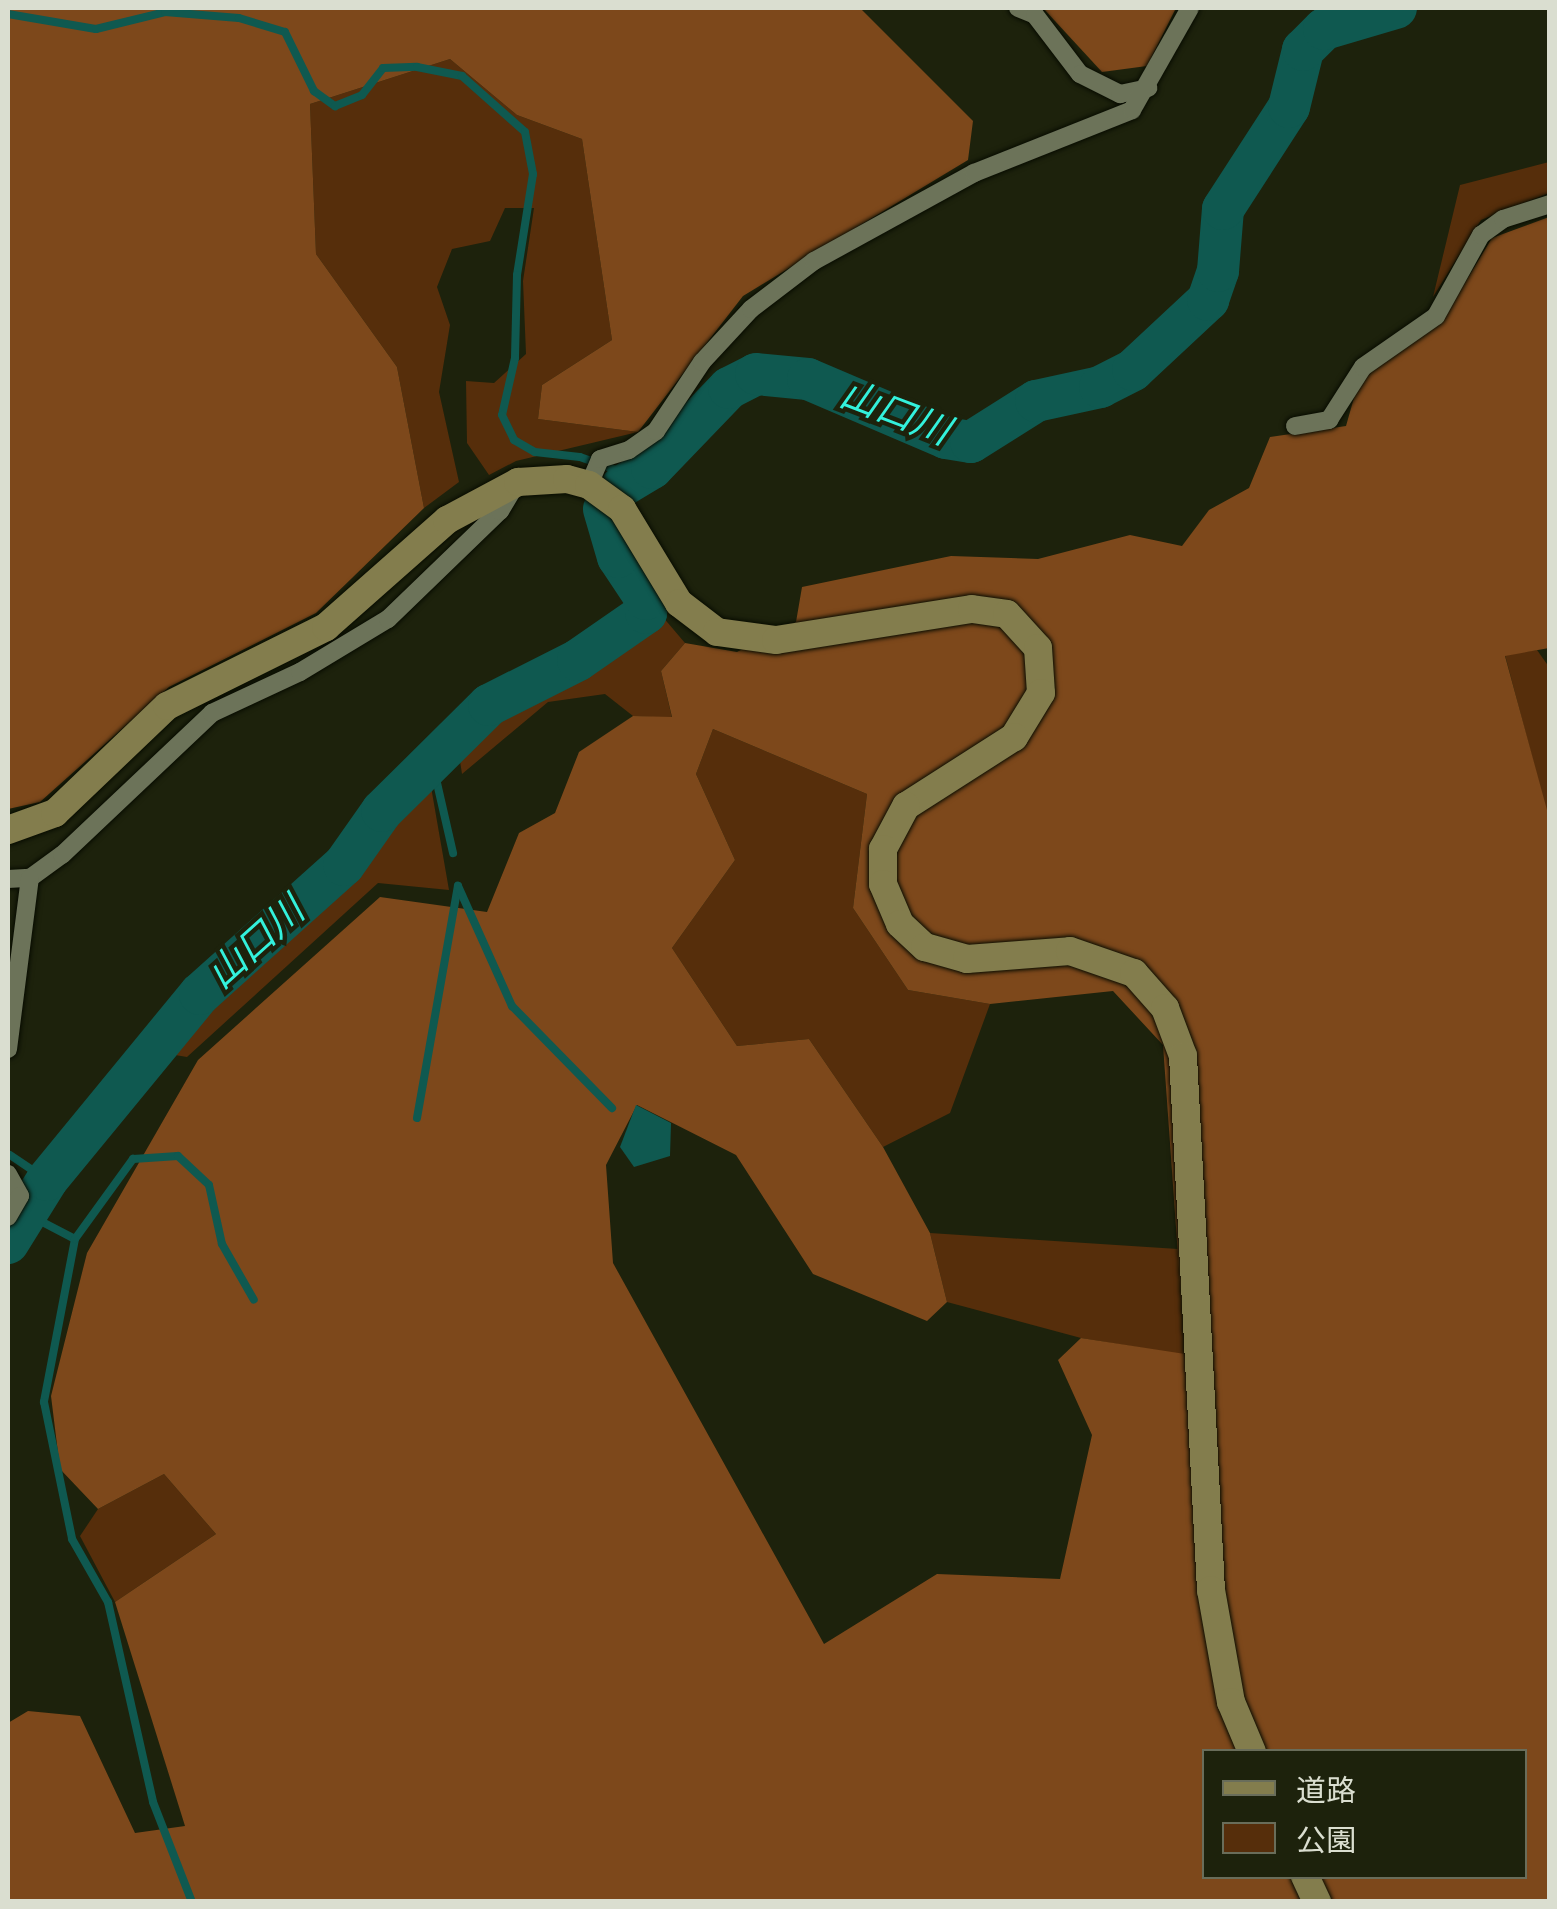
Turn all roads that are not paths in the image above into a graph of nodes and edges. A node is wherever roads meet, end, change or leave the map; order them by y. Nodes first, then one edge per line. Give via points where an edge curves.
1 (1018, 8) edge
2 (1190, 8) edge
3 (1148, 88) junction
4 (1550, 204) edge
5 (1295, 426) dead end
6 (595, 473) junction
7 (518, 482) junction
8 (8, 830) edge
9 (30, 878) junction
10 (8, 879) edge
11 (8, 1049) edge
12 (8, 1174) edge
13 (8, 1217) edge
14 (1251, 1749) edge
15 (1306, 1879) edge
16 (1317, 1902) edge

1 - 3 street via 1035,15 1080,74 1120,94
2 - 3 street
3 - 6 street via 1132,110 1109,124 974,173 814,260 751,309 702,362 656,431
4 - 5 street via 1504,218 1480,235 1436,316 1363,367 1330,420
6 - 7 street
6 - 14 street via 679,603 717,632 776,640 972,609 1008,614 1038,648 1041,693 1014,737 906,806 883,849 883,884 900,924 925,947 967,959 1070,952 1134,973 1165,1008 1183,1056 1211,1590 1231,1702
7 - 8 street via 446,520 326,626 167,706 55,813
7 - 9 street via 500,511 388,619 300,672 212,713
9 - 10 street
9 - 11 street
12 - 13 street via 20,1196
15 - 16 street

